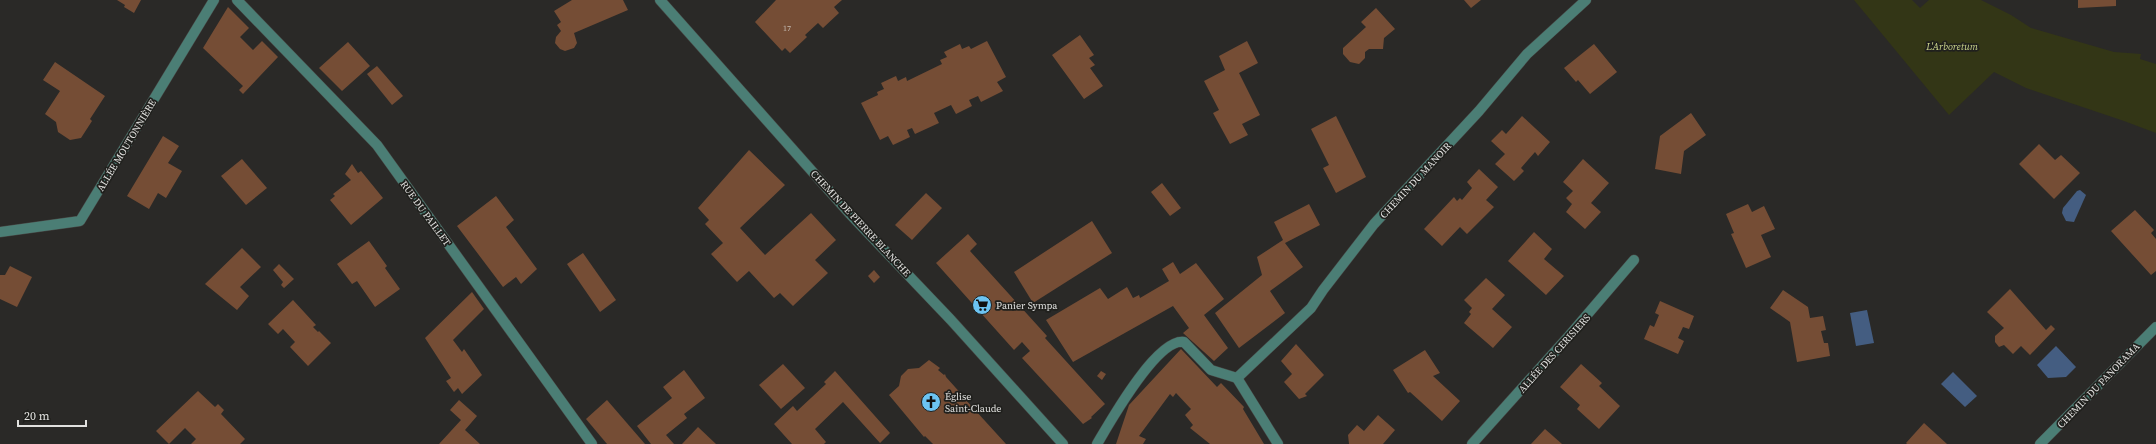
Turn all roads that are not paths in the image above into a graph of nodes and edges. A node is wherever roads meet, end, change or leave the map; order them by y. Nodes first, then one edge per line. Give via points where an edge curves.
1 (214, 0) edge
2 (237, 0) edge
3 (660, 0) edge
4 (1586, 0) edge
5 (0, 232) edge
6 (1634, 260) dead end
7 (2156, 327) edge
8 (1237, 378) junction
9 (592, 444) edge
10 (1063, 444) edge
11 (1097, 444) edge
12 (1278, 444) edge
13 (1472, 444) edge
14 (2040, 444) edge

1 - 5 street, ALLÉE MOUTONNIÈRE via 80,221
2 - 9 street, RUE DU PAILLET via 377,146
3 - 10 street, CHEMIN DE PIERRE BLANCHE via 850,214 951,320
4 - 8 street, CHEMIN DU MANOIR via 1527,54 1479,111 1374,224 1311,308
6 - 13 street, ALLÉE DES CERISIERS
7 - 14 street, CHEMIN DU PANORAMA
8 - 11 street via 1211,370 1184,342 1173,343 1145,370
8 - 12 street

